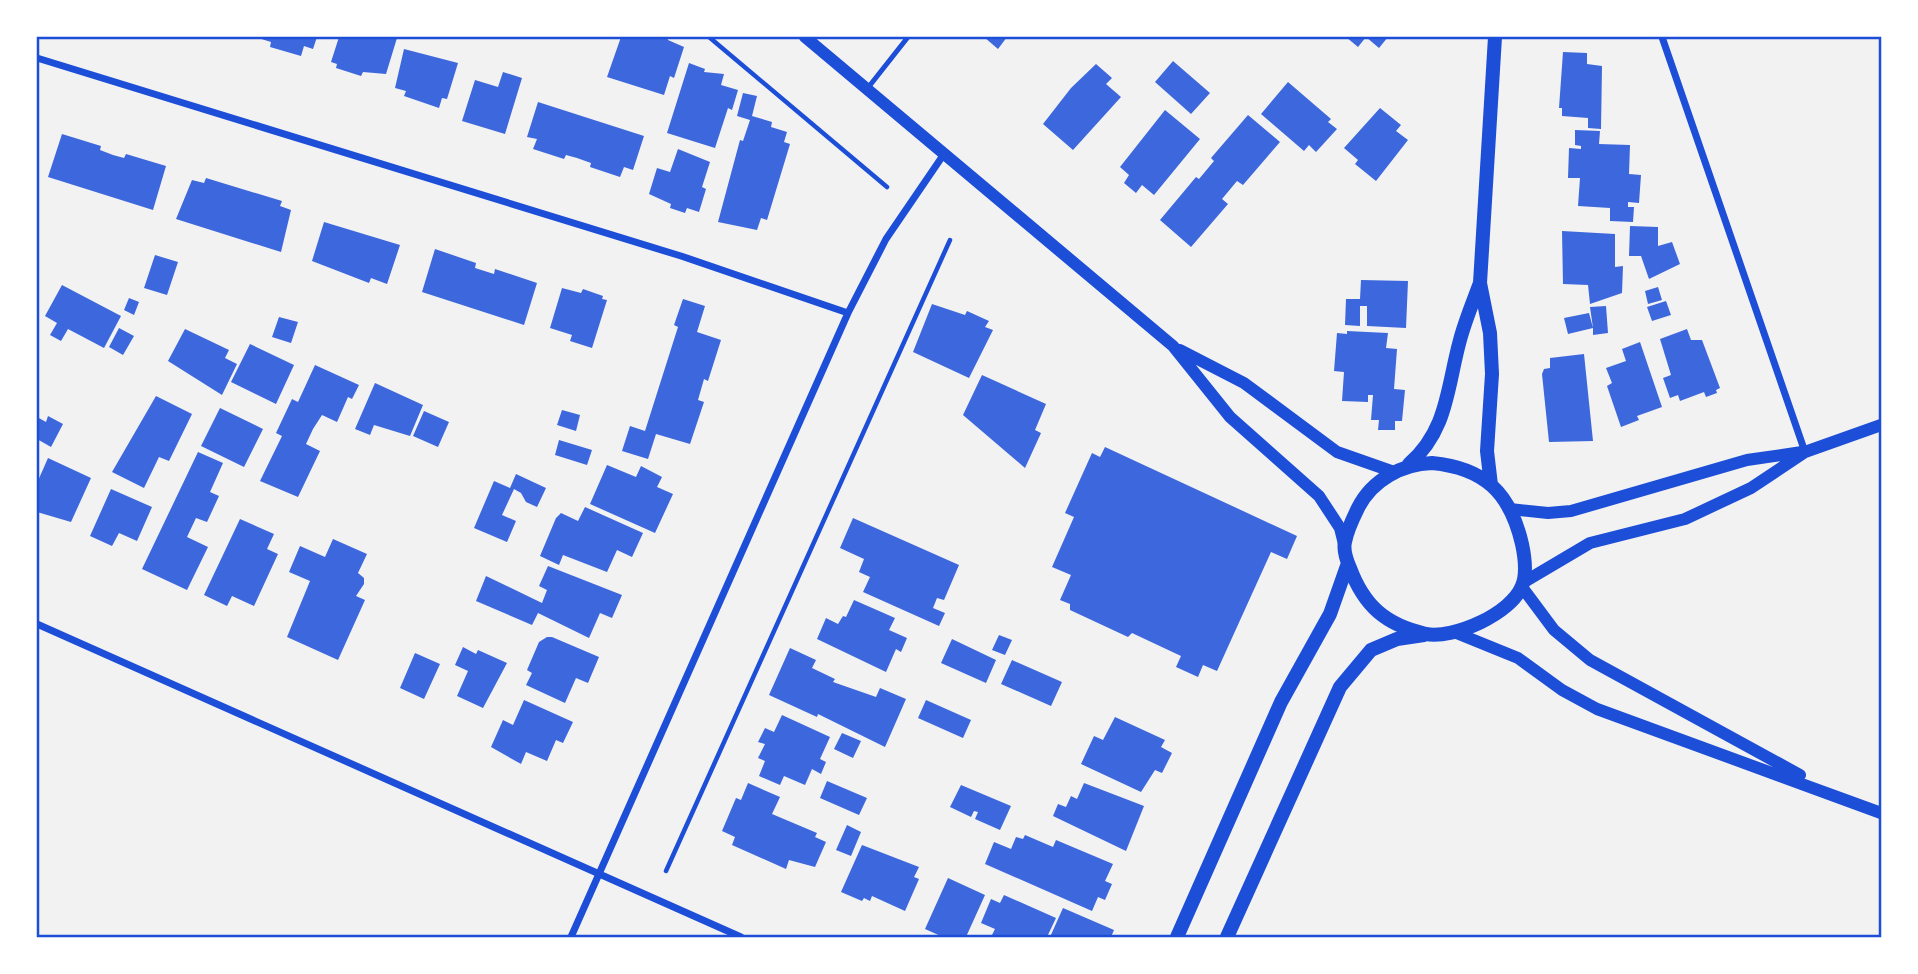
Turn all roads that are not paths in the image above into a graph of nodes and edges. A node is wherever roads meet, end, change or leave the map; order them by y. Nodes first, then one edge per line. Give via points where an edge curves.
1 (805, 37) edge
2 (908, 37) edge
3 (1495, 37) edge
4 (1662, 37) edge
5 (37, 58) edge
6 (867, 89) junction
7 (944, 154) junction
8 (1480, 284) junction
9 (848, 313) junction
10 (1173, 346) junction
11 (1881, 425) edge
12 (1805, 452) junction
13 (1409, 464) junction
14 (1394, 472) junction
15 (1491, 485) junction
16 (1510, 509) junction
17 (1344, 544) junction
18 (1348, 563) junction
19 (1523, 584) junction
20 (37, 624) edge
21 (1454, 632) junction
22 (1429, 634) junction
23 (1828, 790) junction
24 (1881, 813) edge
25 (599, 875) junction
26 (571, 937) edge
27 (741, 937) edge
28 (1177, 937) edge
29 (1227, 937) edge

1 - 6 street
2 - 6 lane
3 - 8 main road
4 - 12 street
5 - 9 street via 681,256
6 - 7 street
7 - 9 street via 886,239
7 - 10 street
8 - 13 main road via 1435,436
8 - 15 main road via 1490,333 1487,451
9 - 25 street
10 - 14 street via 1244,383 1337,452
10 - 17 street via 1230,417 1319,496 1340,528
11 - 12 street
12 - 16 street via 1747,460 1571,511
12 - 19 street via 1718,505 1671,523 1590,542
13 - 14 main road
13 - 15 main road via 1470,470
14 - 17 main road via 1361,503
15 - 16 main road
16 - 19 main road via 1522,546
17 - 18 main road
18 - 22 main road via 1358,591 1375,610 1400,625
18 - 28 main road via 1330,614 1281,702
19 - 21 main road via 1513,600 1496,613
19 - 23 street via 1554,631 1590,660
20 - 25 street
21 - 22 main road
21 - 23 street via 1518,658 1597,709
22 - 29 main road via 1397,639 1371,650 1340,687
23 - 24 street
25 - 26 street
25 - 27 street

